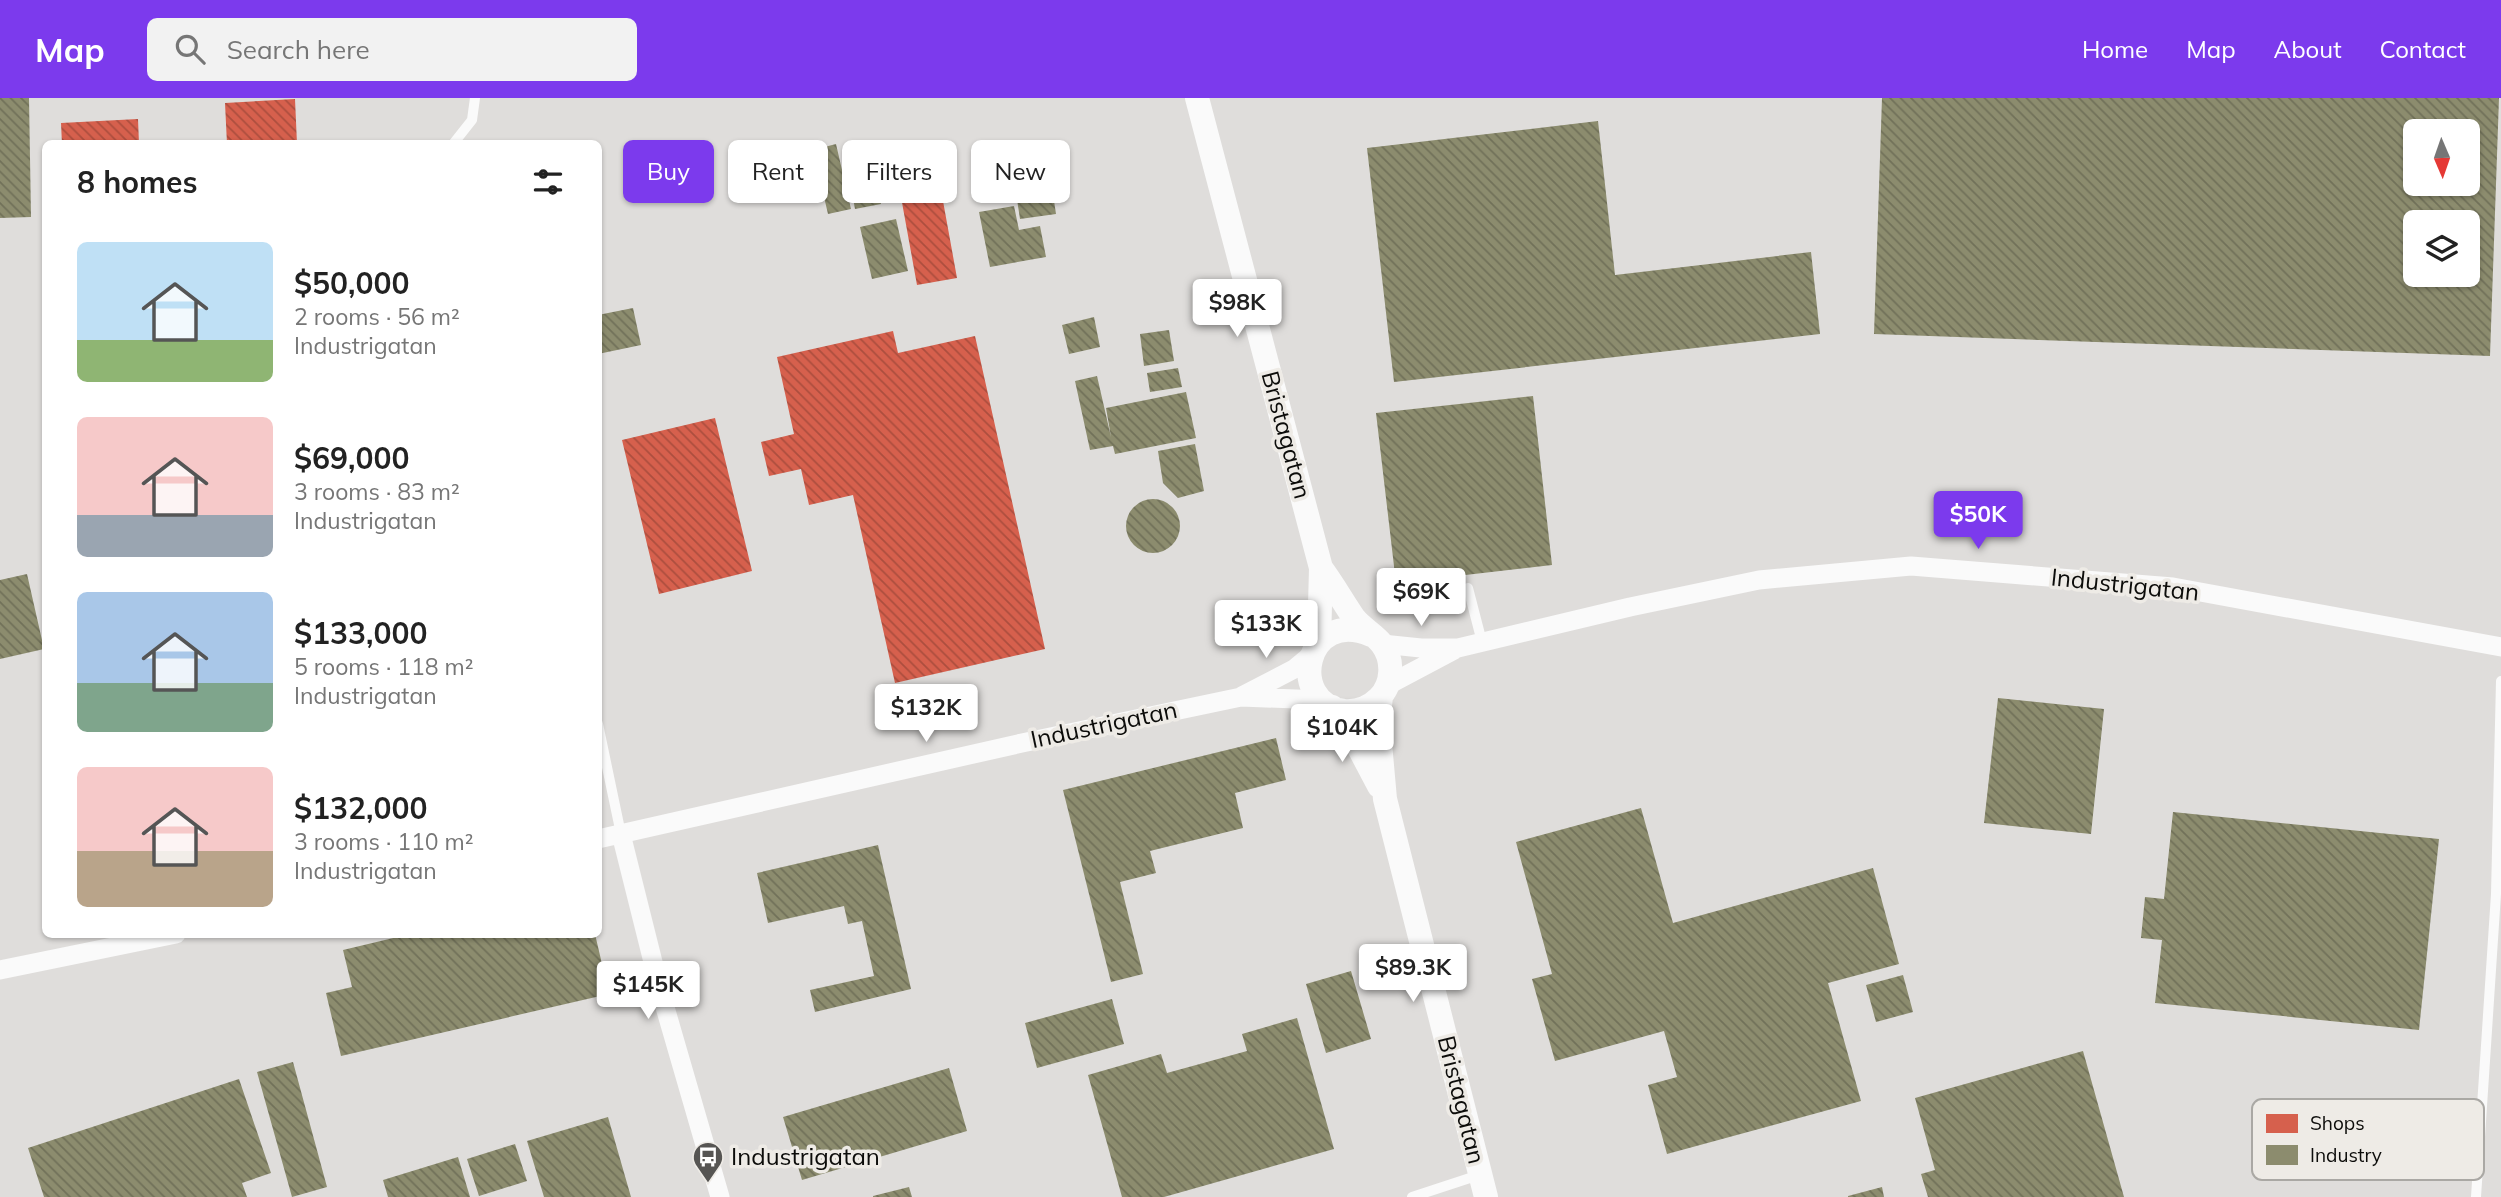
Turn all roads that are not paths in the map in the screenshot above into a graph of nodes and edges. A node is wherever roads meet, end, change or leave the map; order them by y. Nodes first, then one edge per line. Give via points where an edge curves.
1 (475, 98) edge
2 (1197, 98) edge
3 (456, 140) edge
4 (1321, 568) junction
5 (1468, 588) dead end
6 (1377, 640) junction
7 (1482, 642) junction
8 (2501, 647) edge
9 (1316, 648) junction
10 (1458, 648) junction
11 (2501, 681) edge
12 (1384, 691) junction
13 (1241, 697) junction
14 (1327, 704) junction
15 (602, 743) edge
16 (1385, 799) junction
17 (621, 834) junction
18 (602, 838) edge
19 (2499, 895) edge
20 (154, 938) edge
21 (0, 970) edge
22 (2483, 1099) edge
23 (1483, 1186) edge
24 (720, 1197) edge
25 (1412, 1197) edge

1 - 3 lane via 472,120
2 - 4 street, Bristagatan
4 - 6 street, Bristagatan via 1355,619
4 - 9 street, Bristagatan
5 - 7 lane
6 - 9 street via 1358,629 1344,629 1331,633
6 - 10 street, Industrigatan via 1421,649
6 - 12 street, Bristagatan via 1389,657 1391,671
7 - 8 street, Industrigatan via 1759,580 1911,566 2173,587
7 - 10 street, Industrigatan
9 - 13 street, Industrigatan via 1294,669
9 - 14 street, Bristagatan via 1310,679
10 - 12 street, Industrigatan
11 - 19 lane
12 - 14 street via 1370,706 1357,710
12 - 16 street, Bristagatan via 1378,721
13 - 14 street, Industrigatan
13 - 17 street, Industrigatan
14 - 16 street, Bristagatan via 1353,736
15 - 17 lane
16 - 23 street, Bristagatan
17 - 18 street, Industrigatan
17 - 24 street
19 - 22 lane
20 - 21 street
23 - 25 lane

